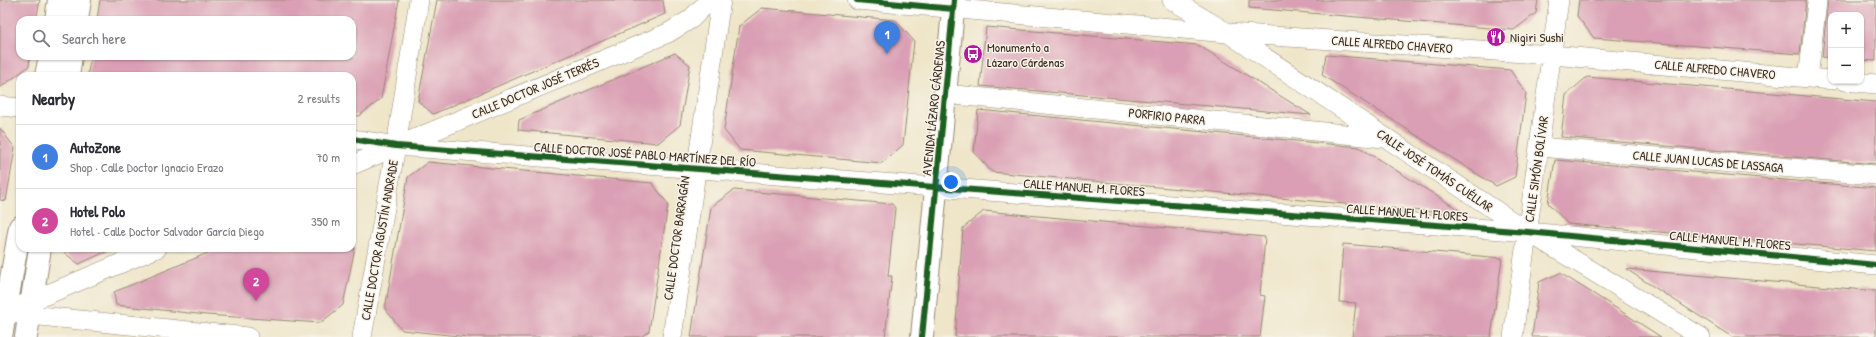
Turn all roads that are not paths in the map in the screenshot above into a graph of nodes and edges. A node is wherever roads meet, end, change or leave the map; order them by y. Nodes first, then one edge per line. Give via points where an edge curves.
1 (59, 0) edge
2 (80, 0) edge
3 (419, 0) edge
4 (710, 0) edge
5 (721, 0) edge
6 (856, 0) edge
7 (1172, 0) edge
8 (1559, 0) edge
9 (1817, 2) dead end
10 (954, 5) edge
11 (57, 16) edge
12 (78, 16) edge
13 (1228, 34) junction
14 (1552, 55) junction
15 (49, 60) edge
16 (70, 60) edge
17 (47, 72) edge
18 (69, 72) edge
19 (1808, 78) junction
20 (1828, 80) edge
21 (1864, 83) edge
22 (1876, 84) edge
23 (945, 94) junction
24 (0, 106) edge
25 (16, 108) edge
26 (1388, 138) junction
27 (356, 140) edge
28 (396, 146) junction
29 (1539, 147) junction
30 (356, 163) edge
31 (697, 168) junction
32 (1876, 175) edge
33 (936, 187) junction
34 (1528, 232) junction
35 (16, 246) edge
36 (39, 252) edge
37 (148, 252) edge
38 (1876, 265) edge
39 (31, 308) junction
40 (2, 313) edge
41 (1, 337) edge
42 (26, 337) edge
43 (248, 337) edge
44 (362, 337) edge
45 (672, 337) edge
46 (922, 337) edge
47 (1513, 337) edge
48 (1701, 337) edge

1 - 11 main road
2 - 12 main road
3 - 28 street, CALLE DOCTOR AGUSTÍN ANDRADE
4 - 28 street, CALLE DOCTOR JOSÉ TERRÉS via 691,19 668,33
5 - 31 street, CALLE DOCTOR BARRAGÁN
6 - 10 street, CALLE ALFREDO CHAVERO
7 - 13 street, CALLE JOSÉ TOMÁS CUÉLLAR
8 - 14 street, CALLE SIMÓN BOLÍVAR
9 - 19 street
10 - 13 street, CALLE ALFREDO CHAVERO
10 - 23 main road, AVENIDA LÁZARO CÁRDENAS
13 - 14 street, CALLE ALFREDO CHAVERO
13 - 26 street, CALLE JOSÉ TOMÁS CUÉLLAR
14 - 19 street, CALLE ALFREDO CHAVERO
14 - 29 street, CALLE SIMÓN BOLÍVAR
15 - 17 main road
16 - 18 main road
19 - 20 street, CALLE ALFREDO CHAVERO
21 - 22 street
23 - 26 street, PORFIRIO PARRA
23 - 33 main road, AVENIDA LÁZARO CÁRDENAS
24 - 25 street
26 - 34 street, CALLE JOSÉ TOMÁS CUÉLLAR
27 - 28 street, CALLE DOCTOR JOSÉ PABLO MARTÍNEZ DEL RÍO
28 - 30 street, CALLE DOCTOR JOSÉ TERRÉS
28 - 31 street, CALLE DOCTOR JOSÉ PABLO MARTÍNEZ DEL RÍO
28 - 44 street, CALLE DOCTOR AGUSTÍN ANDRADE
29 - 32 street, CALLE JUAN LUCAS DE LASSAGA
29 - 34 street, CALLE SIMÓN BOLÍVAR
31 - 33 street, CALLE DOCTOR JOSÉ PABLO MARTÍNEZ DEL RÍO
31 - 45 street, CALLE DOCTOR BARRAGÁN
33 - 34 street, CALLE MANUEL M. FLORES
33 - 46 main road, AVENIDA LÁZARO CÁRDENAS
34 - 38 street, CALLE MANUEL M. FLORES
34 - 47 street, CALLE SIMÓN BOLÍVAR
34 - 48 street, CALLE JOSÉ TOMÁS CUÉLLAR
35 - 40 main road
36 - 39 main road
37 - 39 street
39 - 40 street
39 - 42 main road
39 - 43 street
40 - 41 main road

